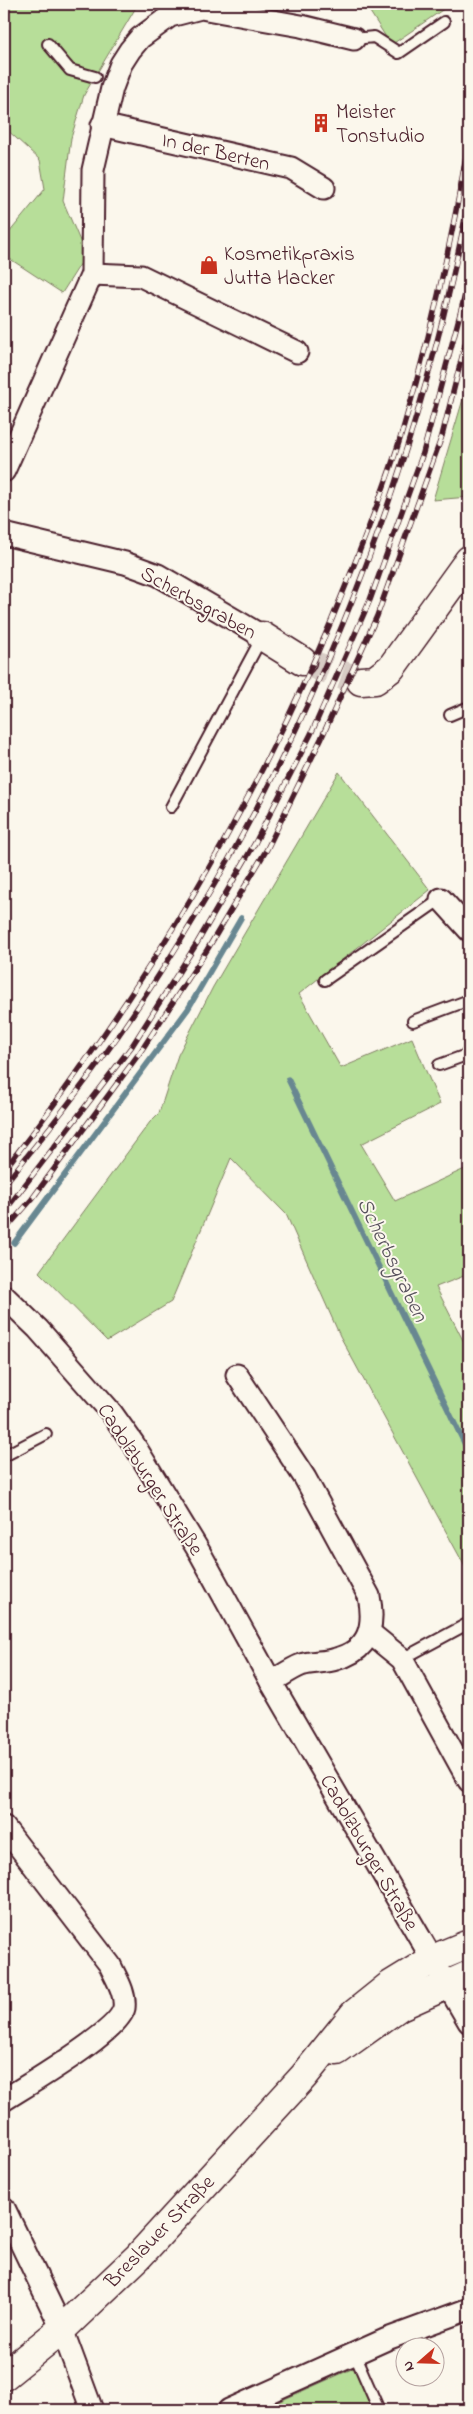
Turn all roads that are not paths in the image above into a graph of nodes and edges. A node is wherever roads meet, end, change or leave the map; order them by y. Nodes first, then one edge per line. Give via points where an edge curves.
1 (444, 22) dead end
2 (354, 39) joint
3 (48, 44) dead end
4 (95, 77) dead end
5 (102, 125) junction
6 (324, 188) dead end
7 (92, 274) junction
8 (298, 352) dead end
9 (4, 472) edge
10 (4, 534) edge
11 (469, 560) edge
12 (262, 636) junction
13 (302, 661) tunnel mouth
14 (361, 681) tunnel mouth
15 (469, 707) edge
16 (450, 715) dead end
17 (171, 807) dead end
18 (441, 899) joint
19 (469, 930) edge
20 (325, 980) dead end
21 (469, 1000) edge
22 (413, 1021) dead end
23 (469, 1054) edge
24 (440, 1065) dead end
25 (9, 1301) edge
26 (237, 1375) dead end
27 (46, 1434) dead end
28 (4, 1456) edge
29 (469, 1623) edge
30 (370, 1633) junction
31 (402, 1659) junction
32 (271, 1682) junction
33 (469, 1781) edge
34 (4, 1826) edge
35 (469, 1944) edge
36 (433, 1959) junction
37 (458, 1979) edge
38 (469, 2022) edge
39 (304, 2076) junction
40 (4, 2100) edge
41 (4, 2208) edge
42 (469, 2309) edge
43 (62, 2328) junction
44 (354, 2354) junction
45 (4, 2376) edge
46 (92, 2410) edge
47 (229, 2410) edge
48 (379, 2410) edge

1 - 2 lane via 399,53 374,37
2 - 5 street via 217,10 181,11 159,22 130,50 112,88
3 - 4 lane via 70,70
5 - 6 street, In der Berten via 291,168
5 - 7 street via 94,170
7 - 8 street via 141,276
7 - 9 street
10 - 12 street, Scherbsgraben via 125,563 158,575
11 - 14 main road via 391,668 375,680
12 - 13 main road, Scherbsgraben
12 - 17 lane
15 - 16 lane
18 - 19 street
18 - 20 lane
21 - 22 lane
23 - 24 lane
25 - 32 street, Cadolzburger Straße via 111,1412 200,1553
26 - 30 street via 305,1478 369,1596 373,1622
27 - 28 lane
29 - 31 lane
30 - 31 street
30 - 32 street via 354,1650 337,1659 301,1665
31 - 33 street
32 - 36 street, Cadolzburger Straße
34 - 40 street via 110,1965 122,1989 124,2009 113,2026 98,2038
35 - 36 main road, Breslauer Straße
36 - 37 street, Cadolzburger Straße
36 - 39 main road, Breslauer Straße via 389,1986 354,2014
37 - 38 street, Cadolzburger Straße
37 - 39 main road, Breslauer Straße via 400,2006
39 - 43 main road, Breslauer Straße via 138,2256
41 - 43 street
42 - 44 street
43 - 45 main road, Breslauer Straße
43 - 46 street
44 - 47 street
44 - 48 lane

